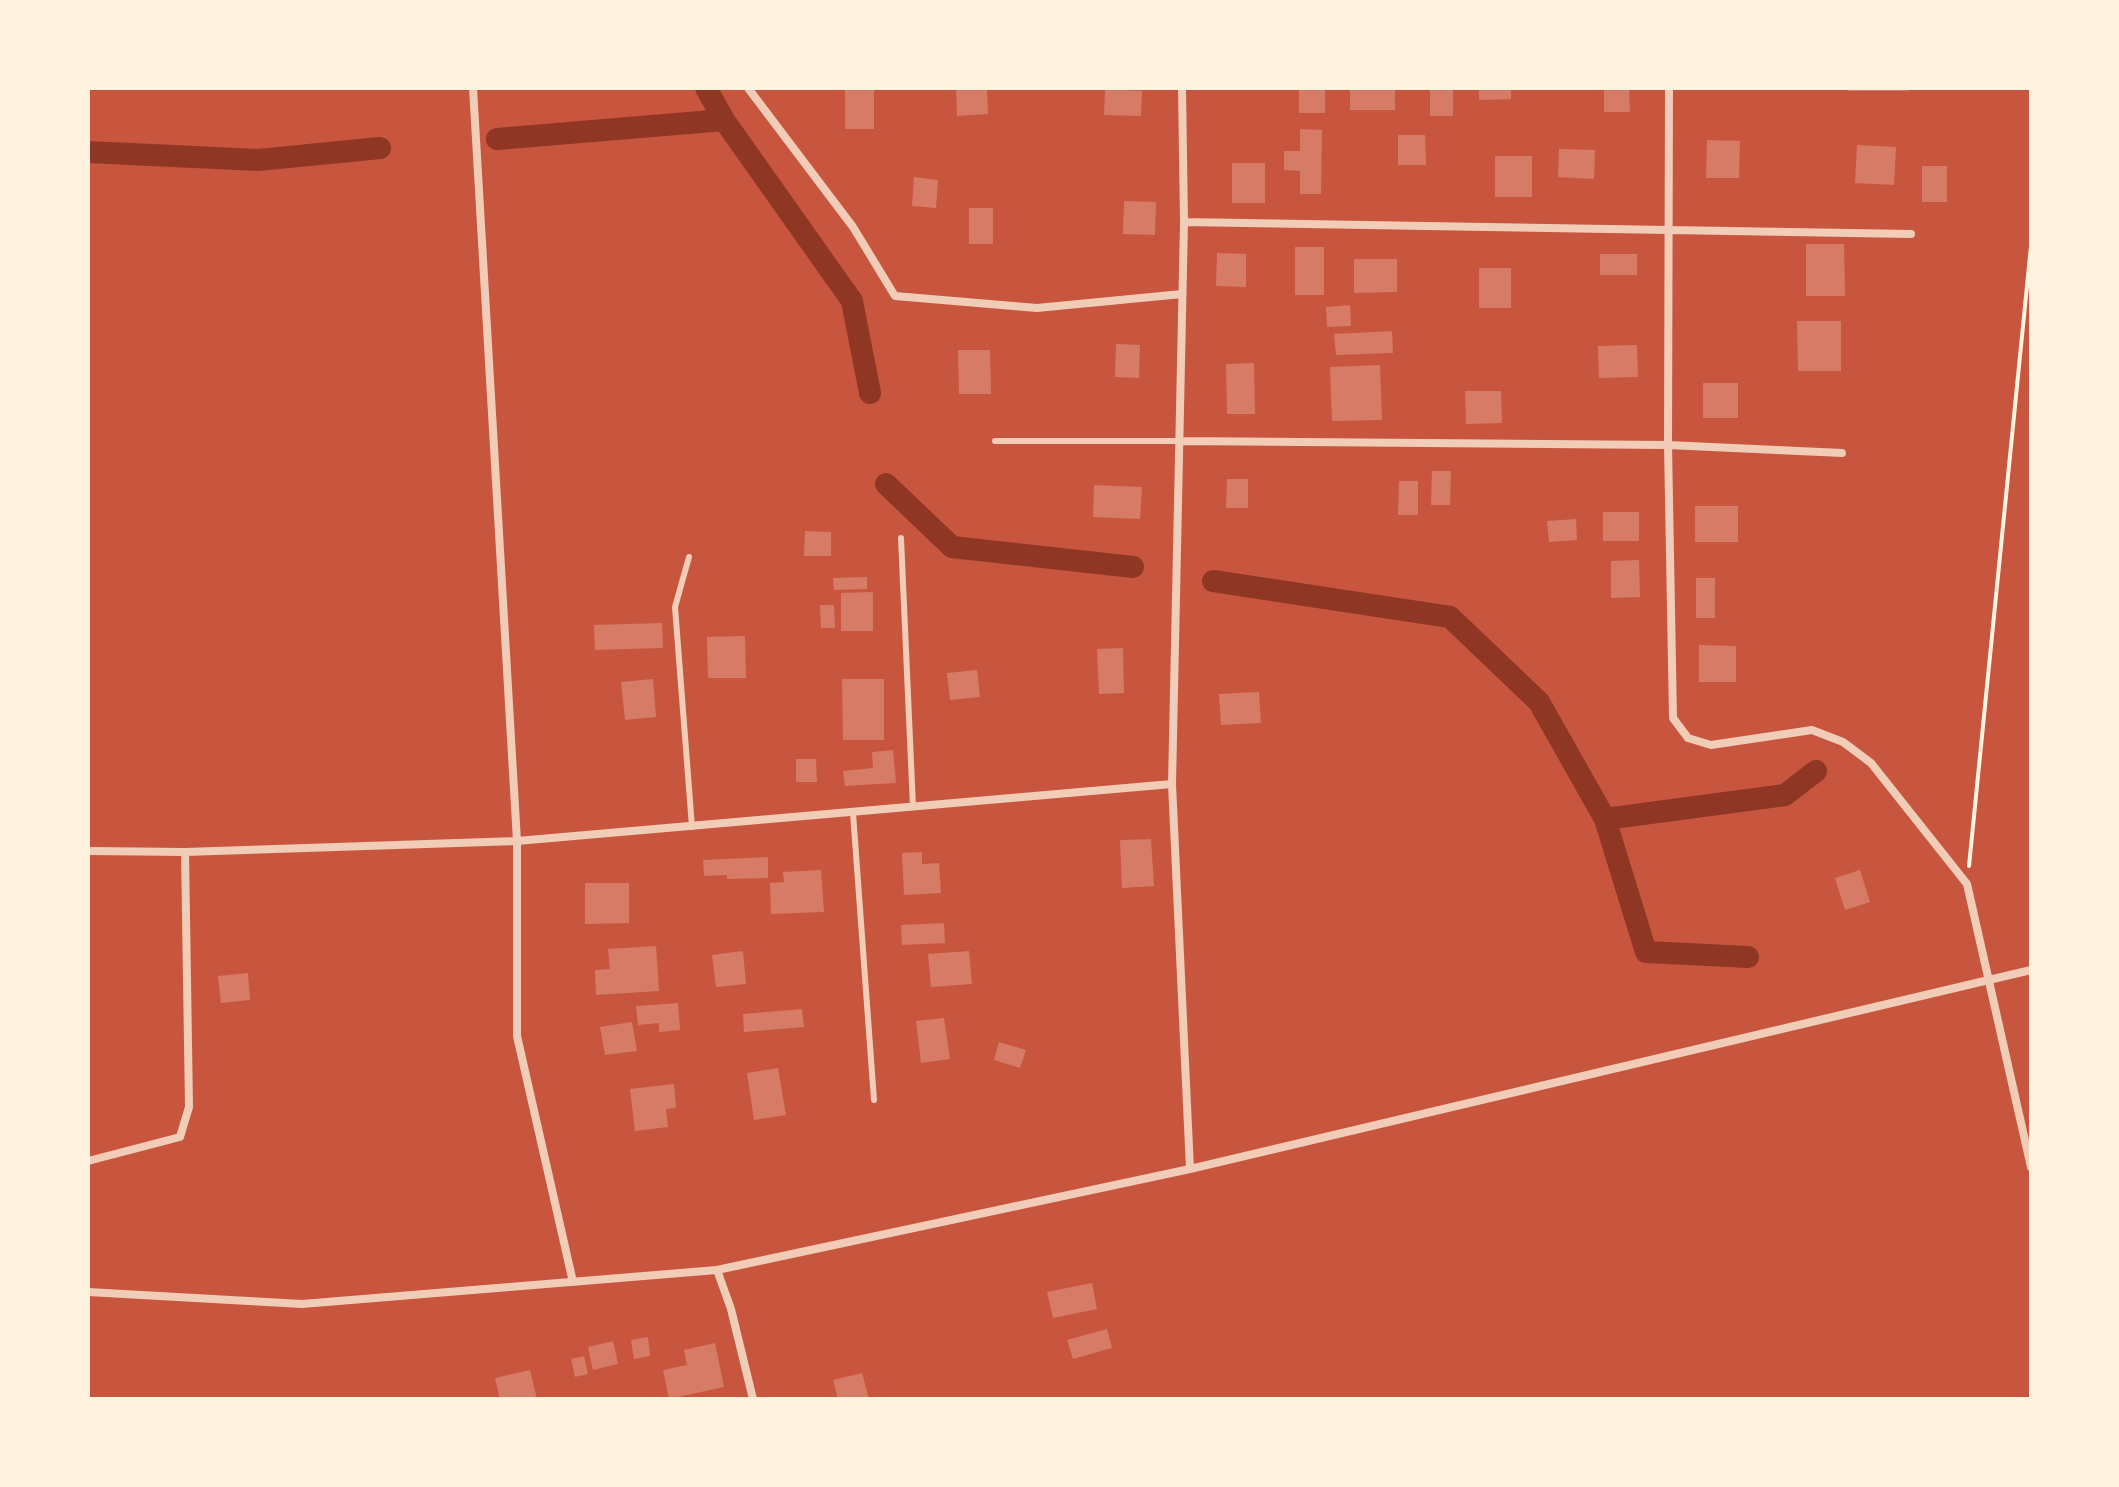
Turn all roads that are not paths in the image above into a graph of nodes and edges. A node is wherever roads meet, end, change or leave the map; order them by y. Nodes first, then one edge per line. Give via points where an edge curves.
1 (473, 88) edge
2 (748, 88) edge
3 (1182, 88) edge
4 (1669, 88) edge
5 (1184, 222) junction
6 (1669, 230) junction
7 (1911, 234) dead end
8 (1182, 294) junction
9 (995, 441) dead end
10 (1180, 441) junction
11 (1668, 445) junction
12 (1842, 453) dead end
13 (901, 538) dead end
14 (689, 557) dead end
15 (1172, 784) junction
16 (913, 807) junction
17 (853, 813) junction
18 (692, 827) junction
19 (517, 841) junction
20 (88, 851) edge
21 (185, 852) junction
22 (2031, 970) edge
23 (1988, 981) junction
24 (874, 1100) dead end
25 (88, 1161) edge
26 (2031, 1167) edge
27 (1190, 1169) junction
28 (717, 1270) junction
29 (573, 1282) junction
30 (88, 1292) edge
31 (753, 1399) edge

1 - 19 street
2 - 8 street via 853,227 895,296 1037,308
3 - 5 street
4 - 6 street
5 - 6 street
5 - 8 street
6 - 7 street
6 - 11 street
8 - 10 street
9 - 10 lane
10 - 11 street
10 - 15 street
11 - 12 street
11 - 23 street via 1673,718 1688,738 1711,745 1812,730 1843,742 1871,763 1967,884
13 - 16 lane
14 - 18 lane via 675,607
15 - 16 street
15 - 27 street
16 - 17 street
17 - 18 street
17 - 24 lane
18 - 19 street
19 - 21 street
19 - 29 street via 517,1036
20 - 21 street
21 - 25 street via 189,1107 180,1137
22 - 23 street
23 - 26 street
23 - 27 street
27 - 28 street
28 - 29 street
28 - 31 street
29 - 30 street via 302,1304

